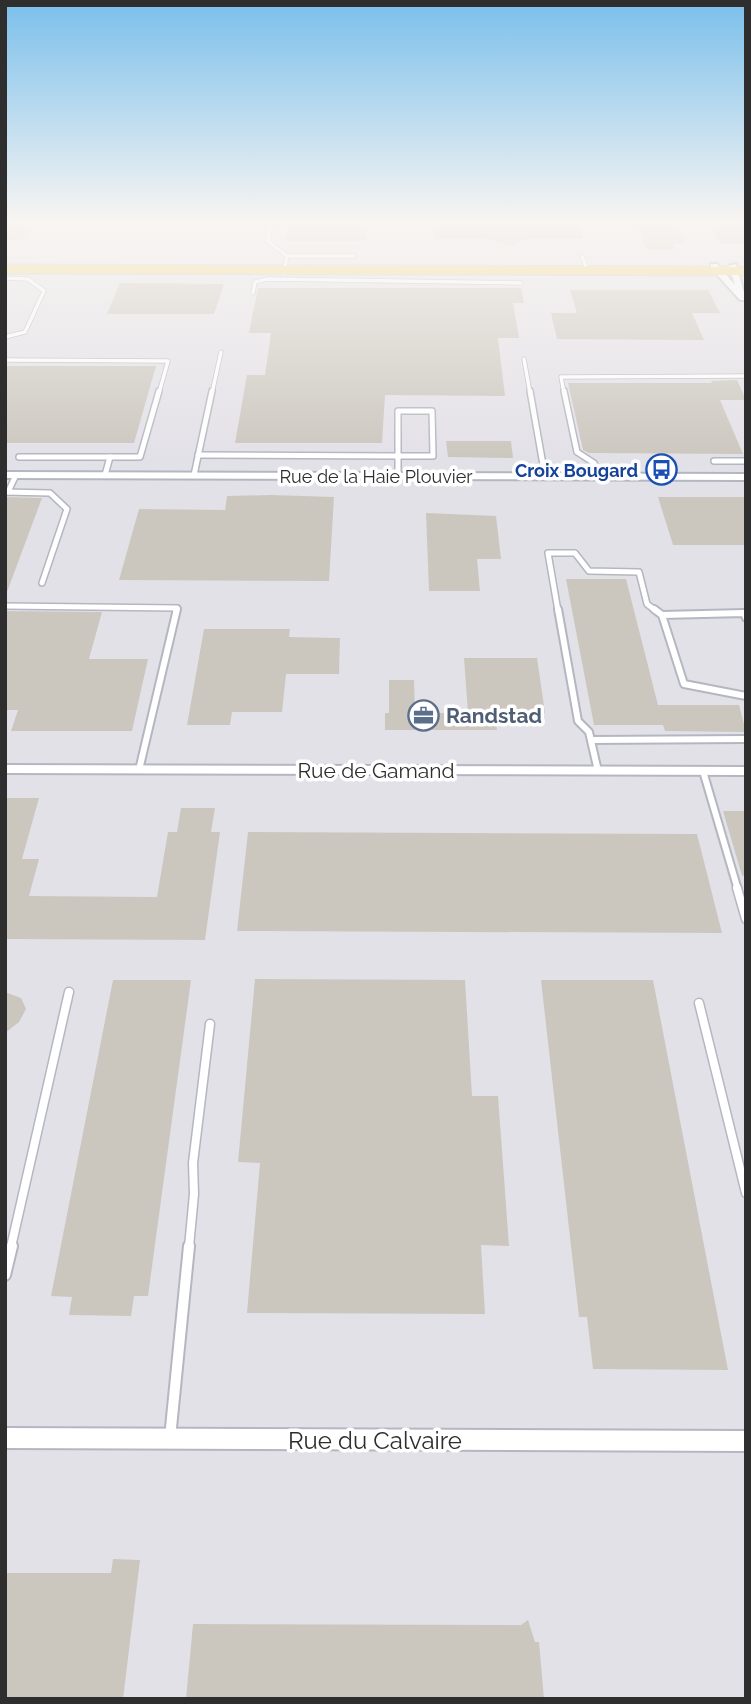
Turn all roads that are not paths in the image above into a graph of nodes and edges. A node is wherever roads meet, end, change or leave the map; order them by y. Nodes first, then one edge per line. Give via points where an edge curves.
1 (39, 302) edge
2 (5, 337) edge
3 (221, 352) dead end
4 (524, 359) dead end
5 (5, 360) edge
6 (746, 376) edge
7 (198, 455) junction
8 (398, 456) junction
9 (19, 457) dead end
10 (110, 457) junction
11 (714, 461) dead end
12 (746, 461) edge
13 (10, 475) edge
14 (105, 475) junction
15 (194, 475) junction
16 (398, 476) junction
17 (545, 476) junction
18 (598, 476) junction
19 (746, 477) edge
20 (6, 492) edge
21 (42, 583) dead end
22 (5, 606) edge
23 (662, 615) junction
24 (746, 618) edge
25 (746, 697) edge
26 (746, 739) edge
27 (591, 740) junction
28 (5, 769) edge
29 (139, 769) junction
30 (598, 771) junction
31 (703, 771) junction
32 (746, 771) edge
33 (746, 919) edge
34 (69, 992) dead end
35 (699, 1003) dead end
36 (210, 1024) dead end
37 (746, 1193) edge
38 (5, 1275) edge
39 (5, 1438) edge
40 (170, 1439) junction
41 (746, 1441) edge

1 - 2 lane via 25,332
3 - 7 lane
4 - 17 lane
5 - 10 lane via 168,361 140,457
6 - 18 lane via 561,376 578,452 594,463
7 - 8 lane
7 - 15 lane
8 - 8 lane via 433,456 432,411 398,411
8 - 16 lane
9 - 10 lane
10 - 14 lane
11 - 12 lane
13 - 14 street, Rue de la Haie Plouvier
13 - 20 lane
14 - 15 street, Rue de la Haie Plouvier
15 - 16 street, Rue de la Haie Plouvier
16 - 17 street, Rue de la Haie Plouvier
17 - 18 street, Rue de la Haie Plouvier
18 - 19 street, Rue de la Haie Plouvier
20 - 21 lane via 50,494 67,509
22 - 29 lane via 177,608
23 - 24 lane via 744,613
23 - 25 lane via 684,684
23 - 27 lane via 647,604 639,572 589,571 575,553 548,552 578,721
26 - 27 lane
27 - 30 lane
28 - 29 street, Rue de Gamand
29 - 30 street, Rue de Gamand
30 - 31 street, Rue de Gamand
31 - 32 street, Rue de Gamand
31 - 33 lane
34 - 38 lane
35 - 37 lane
36 - 40 lane via 193,1163 194,1194
39 - 40 street, Rue du Calvaire
40 - 41 street, Rue du Calvaire

